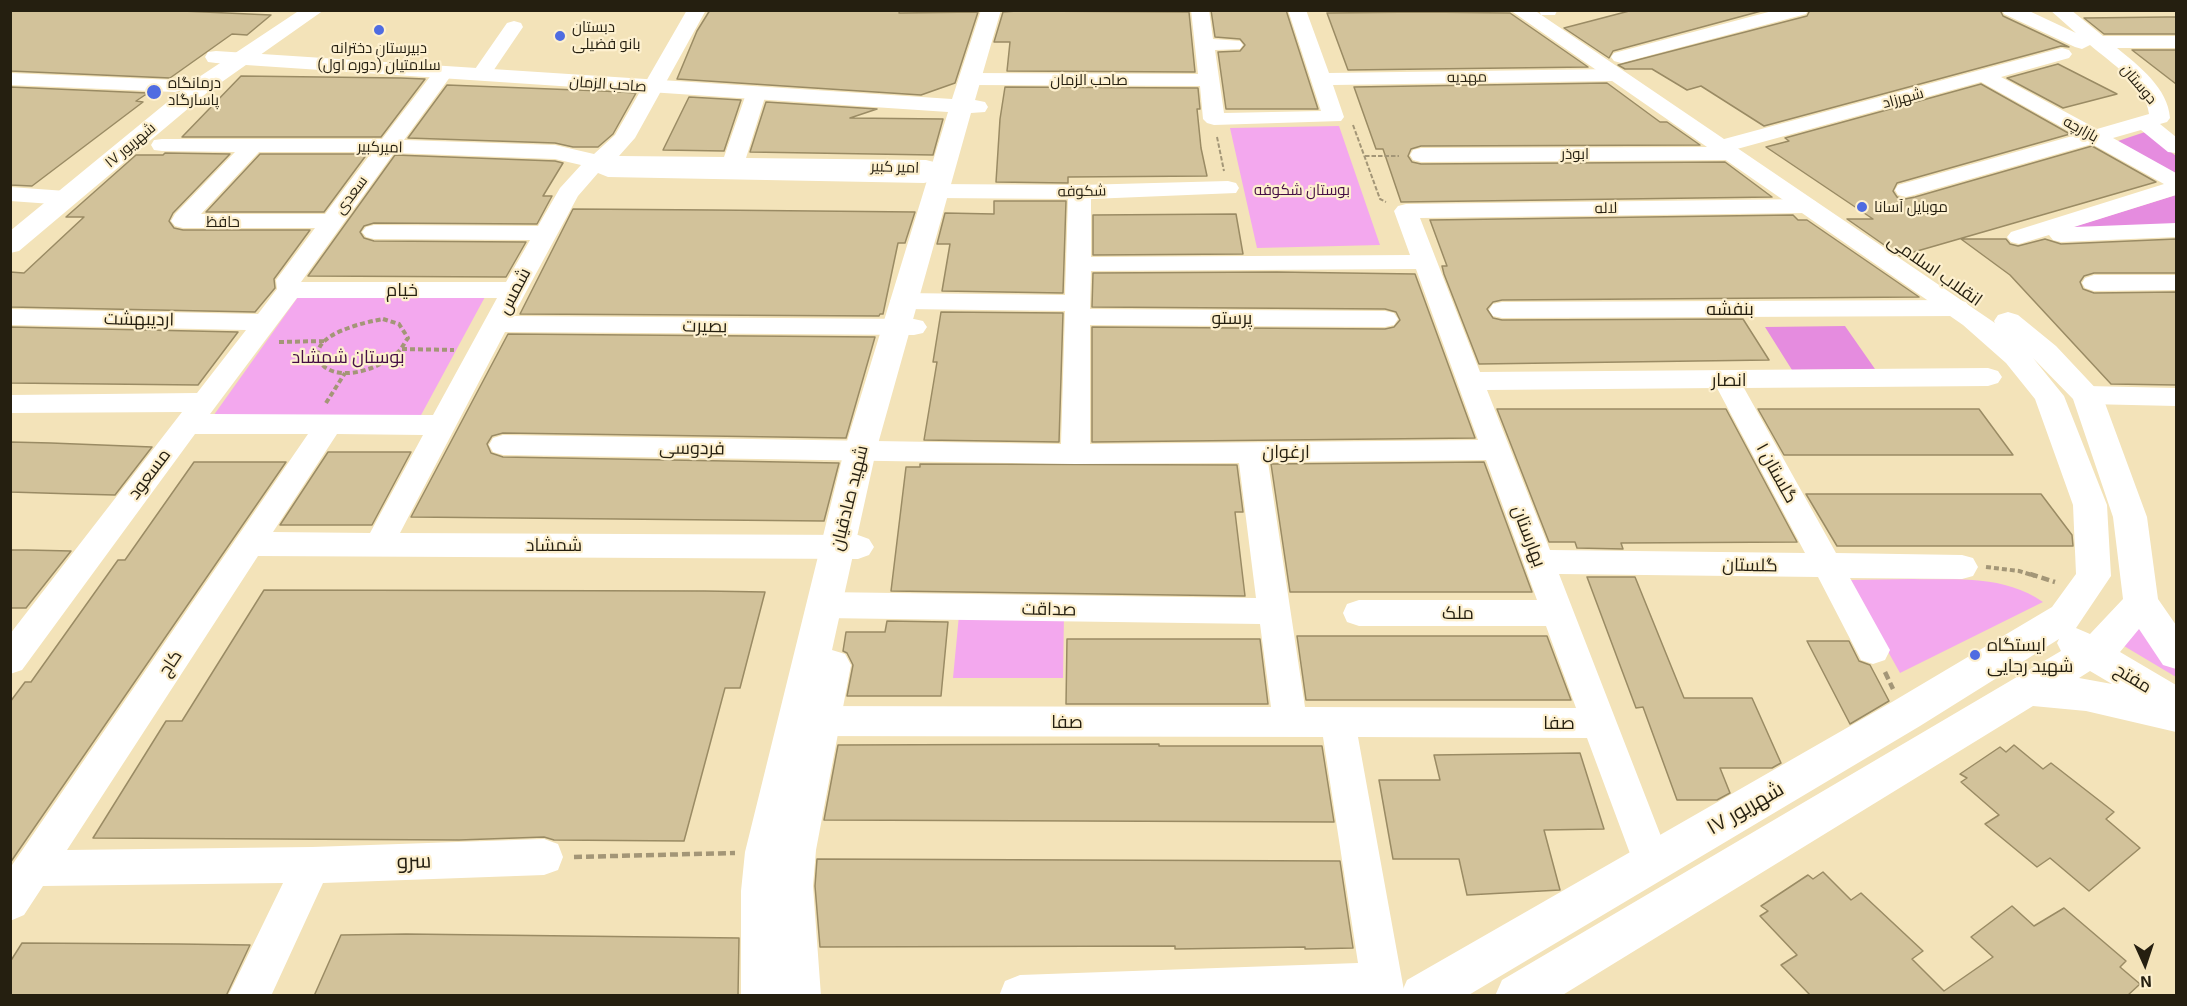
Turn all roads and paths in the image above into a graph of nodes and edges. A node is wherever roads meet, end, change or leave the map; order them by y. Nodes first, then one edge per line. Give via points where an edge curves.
1 (287, 10) edge
2 (314, 10) edge
3 (697, 10) edge
4 (991, 10) edge
5 (1008, 10) edge
6 (1200, 10) edge
7 (1297, 10) edge
8 (1520, 10) edge
9 (1799, 10) edge
10 (2011, 10) edge
11 (2059, 10) edge
12 (1548, 11) edge
13 (514, 27) dead end
14 (2100, 42) junction
15 (2176, 42) edge
16 (1203, 44) junction
17 (1233, 45) dead end
18 (2062, 54) dead end
19 (216, 57) junction
20 (240, 59) junction
21 (2118, 60) junction
22 (1618, 66) junction
23 (443, 73) junction
24 (480, 76) junction
25 (1985, 76) junction
26 (10, 79) edge
27 (1321, 79) junction
28 (1207, 80) junction
29 (175, 86) junction
30 (2145, 86) junction
31 (2166, 86) dead end
32 (652, 87) junction
33 (973, 93) junction
34 (756, 94) junction
35 (1334, 117) junction
36 (1214, 119) junction
37 (2145, 123) junction
38 (2094, 136) junction
39 (162, 145) dead end
40 (254, 145) junction
41 (387, 147) junction
42 (1731, 147) junction
43 (2176, 147) edge
44 (1421, 155) joint
45 (1365, 156) junction
46 (596, 162) junction
47 (731, 168) junction
48 (2176, 182) edge
49 (1228, 188) joint
50 (2176, 188) edge
51 (1906, 190) dead end
52 (944, 191) junction
53 (1080, 192) junction
54 (10, 194) edge
55 (39, 196) junction
56 (66, 198) junction
57 (1807, 206) junction
58 (1406, 211) junction
59 (10, 218) edge
60 (331, 221) junction
61 (2176, 230) edge
62 (374, 232) dead end
63 (546, 233) junction
64 (10, 245) edge
65 (1425, 262) junction
66 (1079, 264) junction
67 (2176, 282) edge
68 (2094, 283) dead end
69 (290, 290) junction
70 (514, 290) junction
71 (1957, 308) junction
72 (1078, 310) junction
73 (1502, 310) dead end
74 (909, 314) junction
75 (10, 317) edge
76 (1385, 319) dead end
77 (496, 324) junction
78 (259, 332) junction
79 (326, 341) junction
80 (401, 349) junction
81 (482, 350) junction
82 (345, 373) junction
83 (1988, 378) dead end
84 (1470, 381) junction
85 (1727, 381) junction
86 (2087, 395) junction
87 (2176, 397) edge
88 (10, 404) edge
89 (196, 413) junction
90 (320, 425) junction
91 (441, 425) junction
92 (504, 445) dead end
93 (870, 450) junction
94 (1496, 450) junction
95 (1252, 452) junction
96 (1075, 454) junction
97 (250, 544) junction
98 (379, 544) junction
99 (847, 547) junction
100 (1539, 562) junction
101 (1828, 566) junction
102 (1962, 567) joint
103 (2141, 602) junction
104 (834, 605) junction
105 (1274, 611) junction
106 (1359, 613) dead end
107 (1558, 613) junction
108 (2065, 613) junction
109 (16, 645) edge
110 (2098, 647) junction
111 (1874, 650) joint
112 (2176, 654) edge
113 (2176, 684) edge
114 (2031, 690) junction
115 (2176, 704) edge
116 (1906, 714) junction
117 (2176, 716) edge
118 (808, 722) junction
119 (1290, 722) junction
120 (1338, 723) junction
121 (1599, 723) junction
122 (766, 852) junction
123 (544, 857) joint
124 (1652, 862) junction
125 (312, 865) junction
126 (33, 868) junction
127 (1682, 897) junction
128 (10, 902) edge
129 (1383, 989) edge
130 (249, 996) edge
131 (764, 996) edge
132 (798, 996) edge
133 (1020, 996) edge
134 (1423, 996) edge
135 (1518, 996) edge

1 - 19 main road, ۱۷ شهریور
2 - 20 main road, ۱۷ شهریور
3 - 32 street, شمس
4 - 33 main road, شهید صادقیان
5 - 33 main road, شهید صادقیان
6 - 16 street
7 - 27 street
8 - 22 main road, انقلاب اسلامی
9 - 22 street, مهدیه
10 - 21 street
11 - 14 street, دوستان
12 - 22 main road, انقلاب اسلامی
13 - 24 street
14 - 15 street
14 - 21 street, دوستان
16 - 17 street
16 - 28 street
18 - 25 street, شهرزاد
19 - 20 main road, صاحب الزمان
19 - 29 main road, ۱۷ شهریور
20 - 23 main road, صاحب الزمان
20 - 56 main road, ۱۷ شهریور via 201,86
21 - 30 street, دوستان
22 - 27 street, مهدیه
22 - 42 main road, انقلاب اسلامی
23 - 24 main road, صاحب الزمان
23 - 41 street, سعدی
24 - 32 main road, صاحب الزمان
25 - 38 street, بازارچه
25 - 42 street, شهرزاد
26 - 29 street
27 - 35 street
28 - 33 street, صاحب الزمان
28 - 36 street
29 - 55 main road, ۱۷ شهریور
30 - 31 street
30 - 37 street, دوستان via 2158,102 2160,117
32 - 34 main road, صاحب الزمان
32 - 46 street, شمس via 618,146
33 - 34 main road, صاحب الزمان
33 - 52 main road, شهید صادقیان
34 - 47 street
35 - 36 street
35 - 45 path via 1351,117
36 - 49 path
37 - 38 street, دوستان
37 - 43 street
38 - 48 street, بازارچه
38 - 51 street, دوستان
39 - 40 street, امیرکبیر
40 - 41 street, امیرکبیر
40 - 60 street, حافظ via 183,221
41 - 46 street, امیرکبیر via 555,152
41 - 60 street, سعدی
42 - 44 street, ابوذر
42 - 57 main road, انقلاب اسلامی
42 - 86 main road, انقلاب اسلامی via 2007,320
44 - 45 path
45 - 58 path via 1380,199
46 - 47 street, امیر کبیر via 608,170
46 - 63 street, شمس via 568,193
47 - 47 street, امیر کبیر via 924,176 929,171 926,167
49 - 53 street, شکوفه
50 - 61 street via 2019,237
52 - 53 street, شکوفه
52 - 74 main road, شهید صادقیان
53 - 66 street
54 - 55 street
55 - 56 street
55 - 59 main road, ۱۷ شهریور
56 - 64 main road, ۱۷ شهریور
57 - 58 street, لاله
57 - 71 main road, انقلاب اسلامی
58 - 65 street, بهارستان
60 - 69 street, سعدی via 288,280
62 - 63 street
63 - 70 street, شمس
65 - 66 street
65 - 84 street, بهارستان
66 - 72 street
67 - 68 street
69 - 70 street, خیام
69 - 78 street, مسعود
70 - 77 street, شمس
71 - 73 street, بنفشه
71 - 108 main road, انقلاب اسلامی via 2016,356 2049,396 2091,505 2094,576
72 - 74 street
72 - 76 street, پرستو
72 - 96 street
74 - 77 street, بصیرت
74 - 93 main road, شهید صادقیان
75 - 78 street, اردیبهشت
77 - 81 street, شمس
78 - 79 path
78 - 89 street, مسعود
79 - 80 path via 350,326 383,319 401,324 406,330 408,338
79 - 82 path via 318,357 321,364
80 - 81 path
80 - 82 path via 370,368
81 - 91 street, شمس
82 - 90 path
83 - 85 street, انصار
84 - 85 street, انصار
84 - 94 street, بهارستان
85 - 101 street, گلستان ۱
86 - 87 street
86 - 103 main road, انقلاب اسلامی via 2130,517
88 - 89 street
89 - 90 street
89 - 109 street, مسعود
90 - 91 street
90 - 97 street, کاج
91 - 98 street, شمس
92 - 93 street, فردوسی
93 - 96 street, ارغوان
93 - 99 main road, شهید صادقیان
94 - 95 street, ارغوان
94 - 100 street, بهارستان
95 - 96 street, ارغوان
95 - 105 street
97 - 98 street, شمشاد
97 - 126 street, کاج
98 - 99 street, شمشاد
99 - 104 main road, شهید صادقیان
100 - 101 street, گلستان
100 - 107 street, بهارستان
101 - 102 street, گلستان
101 - 111 street, گلستان ۱
102 - 108 path via 2019,571 2043,578
103 - 110 main road
103 - 112 main road
104 - 105 street, صداقت
104 - 118 main road, شهید صادقیان
105 - 119 street
106 - 107 street, ملک
107 - 121 street, بهارستان
108 - 110 main road
108 - 116 main road, ۱۷ شهریور
110 - 113 main road, مفتح
110 - 114 main road
110 - 115 main road, مفتح
111 - 116 path
114 - 117 main road via 2095,696
114 - 127 main road
116 - 124 main road, ۱۷ شهریور
118 - 119 street, صفا
118 - 122 main road, شهید صادقیان
118 - 132 main road, شهید صادقیان via 792,886
119 - 120 street, صفا
120 - 121 street, صفا
120 - 129 street
121 - 124 street, بهارستان
122 - 123 path
122 - 131 main road, شهید صادقیان via 762,891
123 - 125 street, سرو
124 - 127 main road
124 - 134 main road, ۱۷ شهریور
125 - 126 street, سرو
125 - 130 street
126 - 128 street, کاج
127 - 135 main road
129 - 133 street

